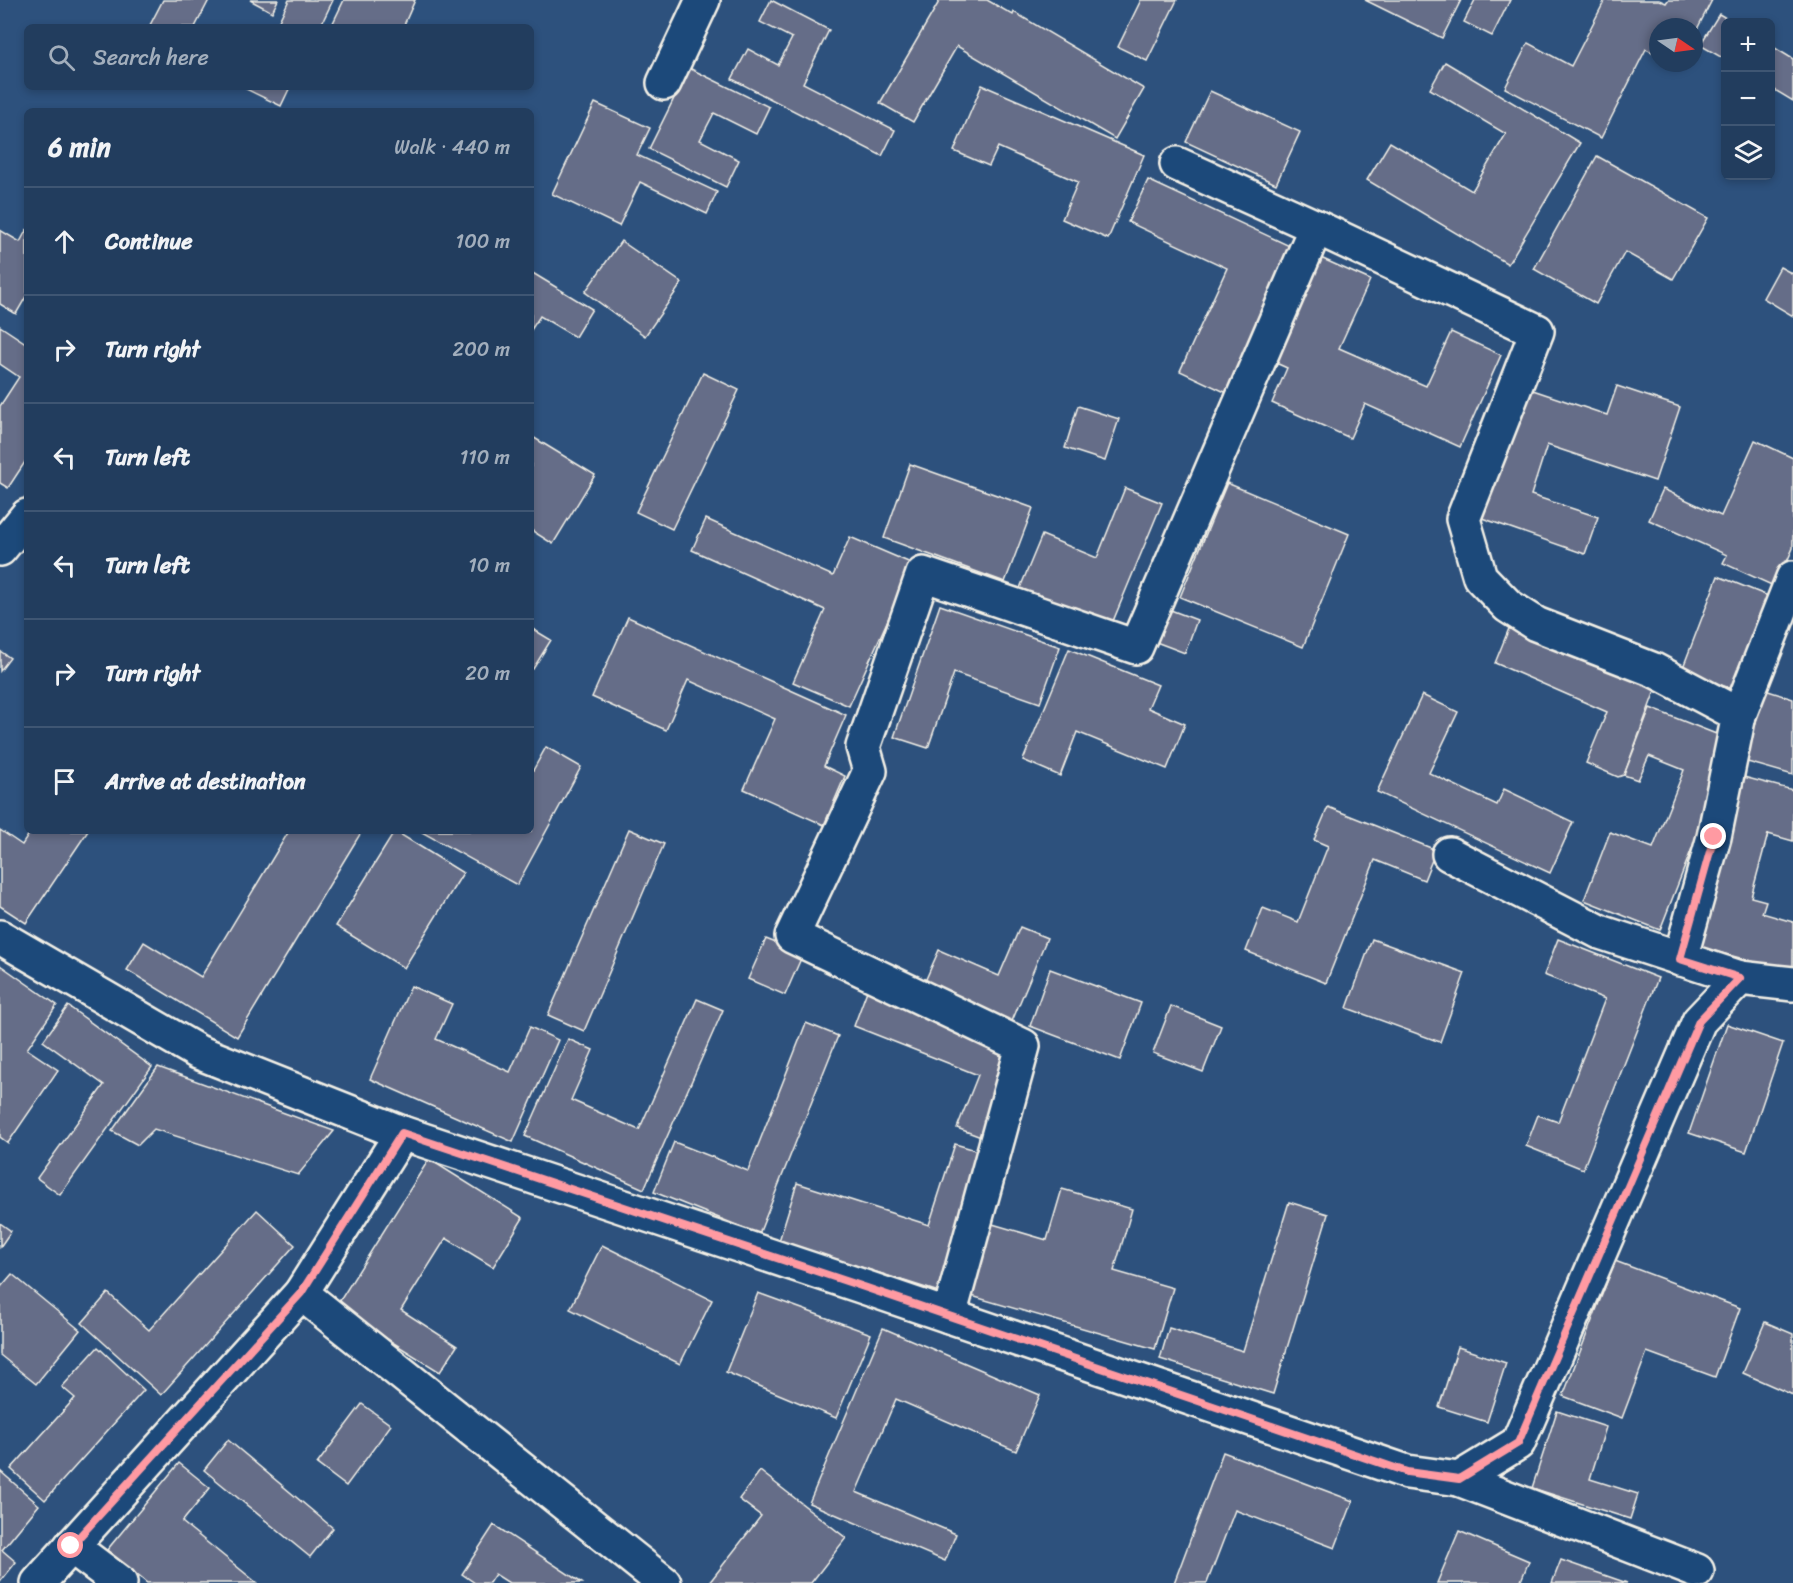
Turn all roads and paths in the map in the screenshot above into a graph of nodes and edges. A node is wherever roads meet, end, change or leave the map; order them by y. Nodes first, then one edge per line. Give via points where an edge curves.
1 (703, 0) edge
2 (664, 83) dead end
3 (1177, 164) dead end
4 (1316, 227) junction
5 (24, 520) edge
6 (0, 549) edge
7 (1793, 578) edge
8 (1739, 715) junction
9 (1449, 854) dead end
10 (0, 937) edge
11 (1680, 959) junction
12 (1740, 978) junction
13 (1793, 984) edge
14 (402, 1133) junction
15 (301, 1293) junction
16 (949, 1316) junction
17 (1459, 1479) junction
18 (71, 1546) junction
19 (1697, 1571) dead end
20 (39, 1583) edge
21 (120, 1583) edge
22 (664, 1583) edge

1 - 2 street
3 - 4 street
4 - 8 street via 1537,331 1463,519 1480,577 1508,606 1536,624 1654,670
4 - 16 street via 1136,646 923,574 862,747 870,771 792,936 1023,1046
5 - 6 street
7 - 8 street
8 - 11 street via 1714,837
9 - 11 street via 1600,932
10 - 14 street via 198,1052
11 - 12 street
12 - 13 street
12 - 17 street via 1699,1021 1518,1443
14 - 15 street
14 - 16 street
15 - 18 street
15 - 22 street
16 - 17 street via 1407,1472
17 - 19 street
18 - 20 street
18 - 21 street

